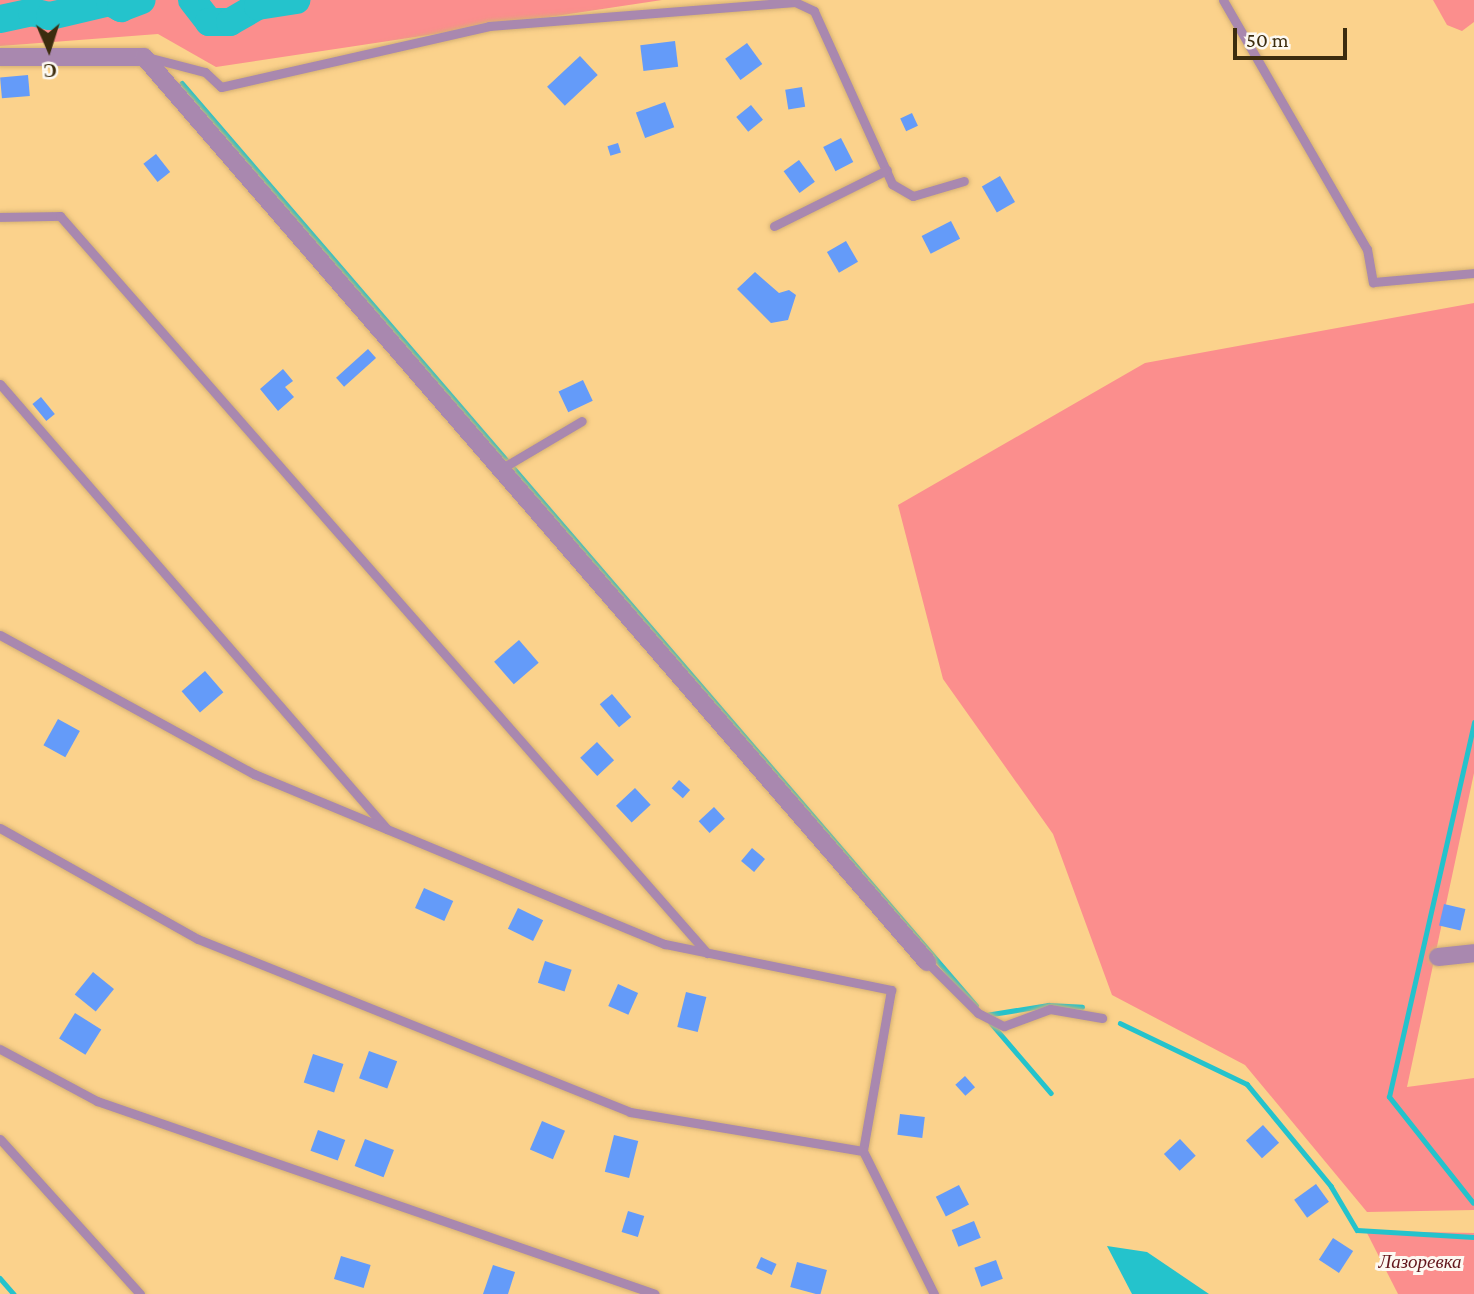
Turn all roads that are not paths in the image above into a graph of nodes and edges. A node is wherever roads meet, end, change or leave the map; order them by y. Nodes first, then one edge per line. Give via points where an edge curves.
1 (1223, 0) edge
2 (0, 57) edge
3 (144, 57) junction
4 (887, 170) junction
5 (964, 181) dead end
6 (0, 217) edge
7 (774, 226) dead end
8 (1474, 273) edge
9 (0, 384) edge
10 (582, 421) dead end
11 (497, 471) junction
12 (0, 635) edge
13 (0, 828) edge
14 (389, 831) junction
15 (707, 953) junction
16 (1474, 953) edge
17 (1438, 957) dead end
18 (927, 962) joint
19 (1102, 1018) dead end
20 (0, 1049) edge
21 (0, 1139) edge
22 (863, 1151) junction
23 (140, 1294) edge
24 (655, 1294) edge
25 (934, 1294) edge

1 - 8 lane via 1367,248 1373,282
2 - 3 street
3 - 4 lane via 205,72 221,87 489,26 796,2 814,11
3 - 11 street
4 - 5 lane via 903,195
4 - 7 lane
6 - 15 lane via 60,216
9 - 14 lane
10 - 11 lane
11 - 18 street
12 - 14 lane via 254,774
13 - 22 lane via 198,939 630,1112
14 - 15 lane via 665,944
15 - 22 lane via 891,990
16 - 17 street
18 - 19 lane via 978,1013 1004,1026 1050,1009
20 - 24 lane via 97,1101
21 - 23 lane
22 - 25 lane

